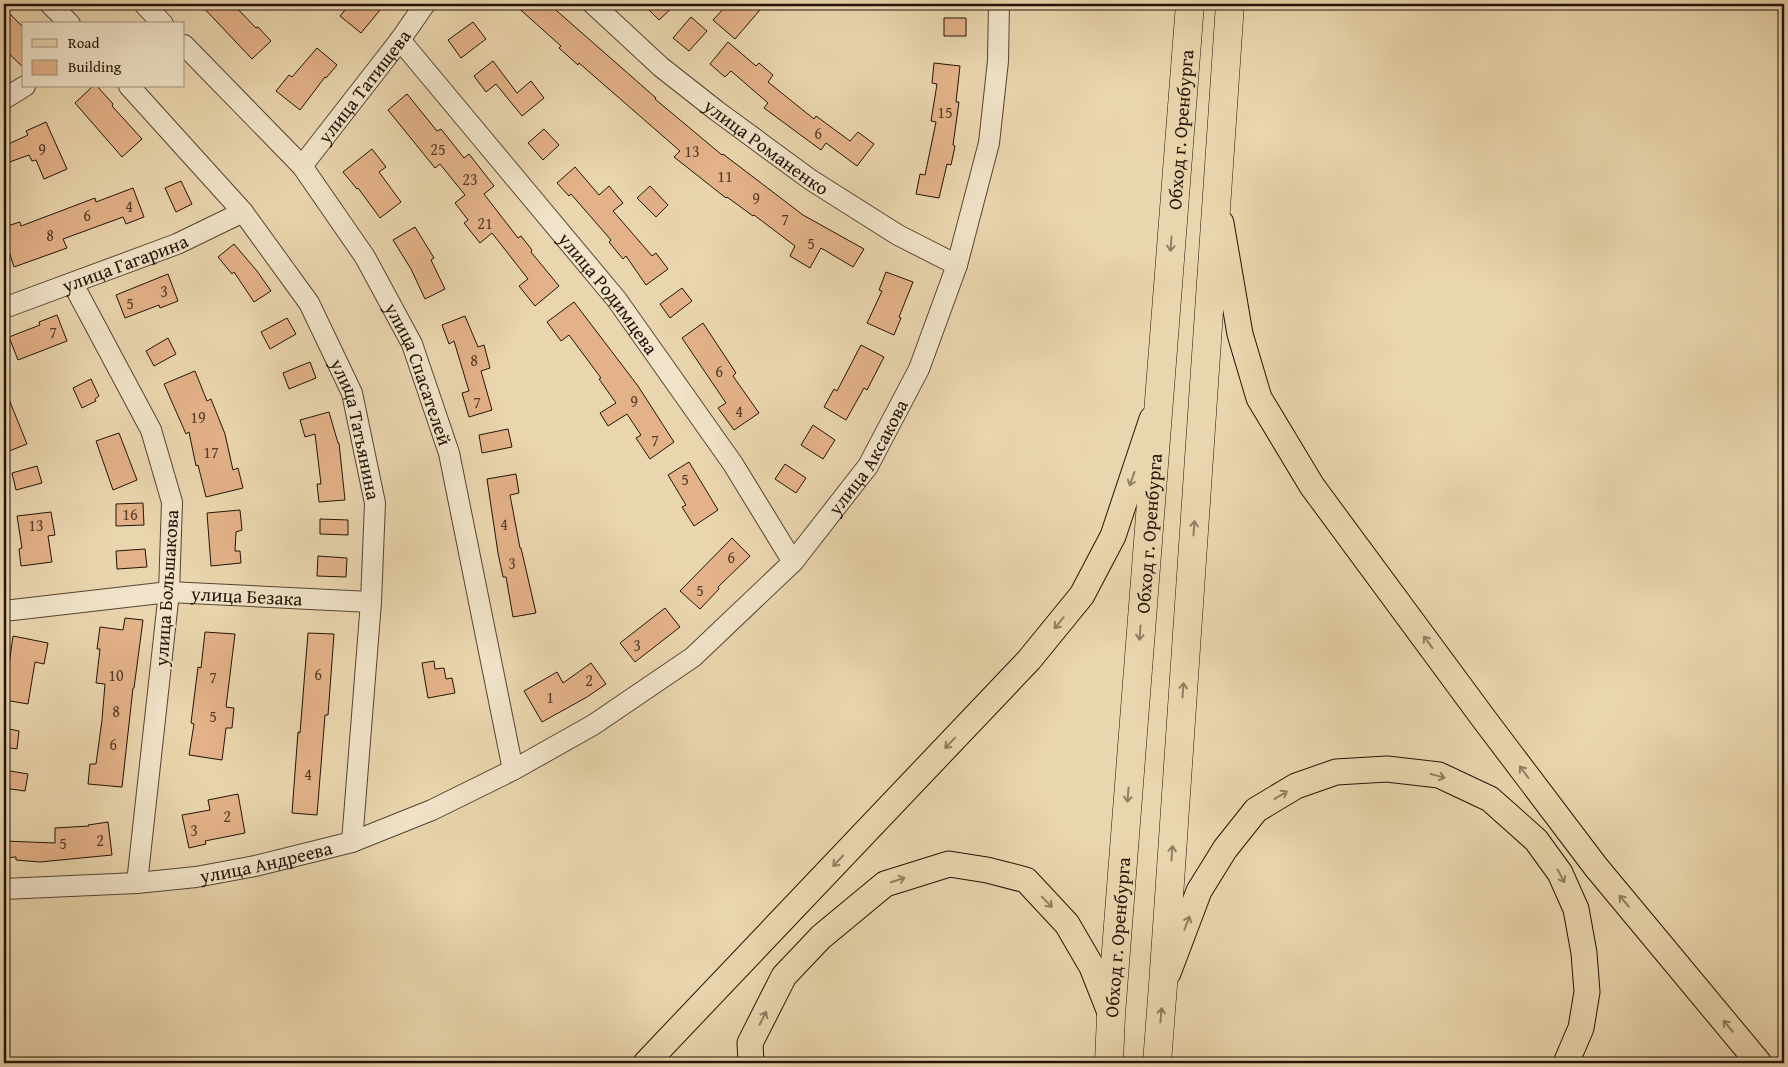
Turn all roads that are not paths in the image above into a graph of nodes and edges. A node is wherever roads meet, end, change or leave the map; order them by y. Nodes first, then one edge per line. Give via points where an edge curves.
1 (50, 4) edge
2 (144, 4) edge
3 (425, 4) edge
4 (593, 4) edge
5 (999, 4) edge
6 (1190, 4) edge
7 (1230, 4) edge
8 (68, 22) edge
9 (161, 22) edge
10 (400, 40) junction
11 (185, 46) edge
12 (22, 88) edge
13 (131, 88) edge
14 (4, 98) edge
15 (302, 166) junction
16 (1216, 195) junction
17 (243, 212) junction
18 (958, 265) junction
19 (73, 284) junction
20 (4, 308) edge
21 (1159, 400) junction
22 (793, 562) junction
23 (169, 592) junction
24 (371, 602) junction
25 (4, 611) edge
26 (513, 770) junction
27 (352, 842) junction
28 (137, 883) junction
29 (4, 889) edge
30 (1163, 985) junction
31 (1111, 1015) junction
32 (646, 1063) edge
33 (751, 1063) edge
34 (1109, 1063) edge
35 (1157, 1063) edge
36 (1566, 1063) edge
37 (1759, 1063) edge

1 - 8 street
2 - 9 street
3 - 10 street, улица Татищева
4 - 18 street, улица Романенко via 661,67 811,180 898,235
5 - 18 street, улица Аксакова via 998,61 989,143
6 -> 21 highway, Обход г. Оренбурга
7 - 16 highway
10 - 15 street, улица Татищева
10 - 22 street, улица Родимцева via 617,300 733,464
11 - 15 street, улица Спасателей
12 - 14 street
13 - 17 street, улица Татьянина
15 - 26 street, улица Спасателей via 365,257 412,344 449,454
30 -> 16 highway
37 -> 16 main road via 1596,867 1312,486 1259,398 1240,334
17 - 19 street, улица Гагарина via 177,244
17 - 24 street, улица Татьянина via 309,303 352,393 375,503
18 - 22 street, улица Аксакова via 920,369 868,466
19 - 20 street, улица Гагарина
19 - 23 street, улица Большакова via 151,430 172,502
21 -> 31 highway, Обход г. Оренбурга
21 -> 32 main road via 1113,536 1082,595 1029,660
22 - 26 street, улица Аксакова via 693,657 593,725
23 - 24 street, улица Безака
23 - 25 street, улица Безака
23 - 28 street, улица Большакова
24 - 27 street, улица Татьянина
26 - 27 street, улица Андреева via 432,810
27 - 28 street, улица Андреева via 245,868
28 - 29 street, улица Андреева
35 -> 30 highway
30 -> 36 main road via 1200,891 1225,848 1256,810 1296,786 1336,772 1388,769 1439,775 1490,799 1536,840 1560,873 1576,909 1587,992 1581,1028
33 -> 31 main road via 750,1043 784,976 821,937 885,884 950,864 1026,880 1067,924 1092,967
31 - 34 highway, Обход г. Оренбурга

